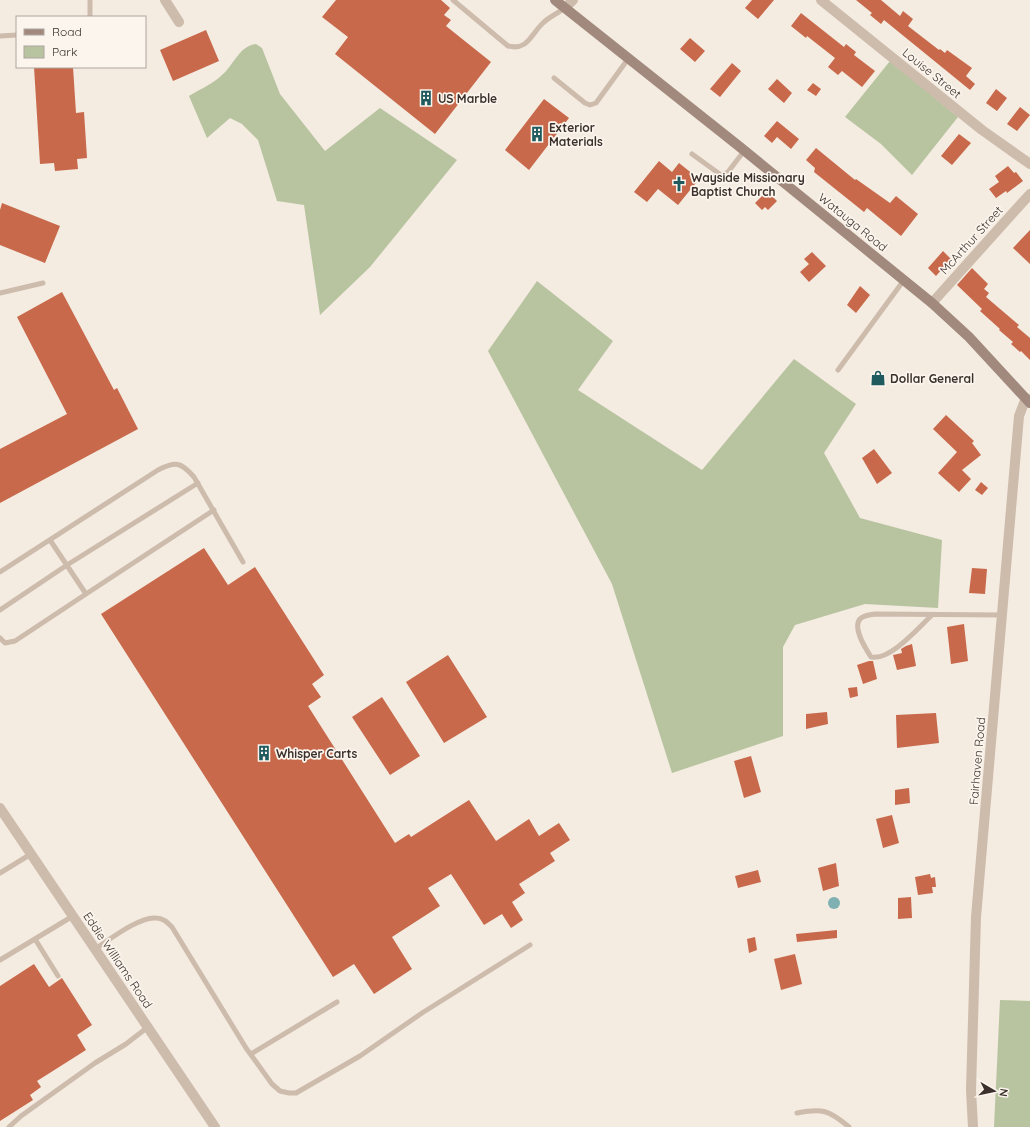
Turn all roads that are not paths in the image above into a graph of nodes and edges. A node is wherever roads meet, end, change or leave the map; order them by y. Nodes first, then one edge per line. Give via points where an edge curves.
1 (90, 0) edge
2 (165, 0) edge
3 (452, 0) edge
4 (554, 0) edge
5 (573, 0) edge
6 (821, 0) edge
7 (565, 8) junction
8 (90, 16) edge
9 (179, 22) dead end
10 (16, 35) edge
11 (0, 36) edge
12 (628, 59) junction
13 (554, 78) dead end
14 (744, 151) junction
15 (692, 154) dead end
16 (1030, 164) edge
17 (1030, 194) edge
18 (904, 280) junction
19 (42, 284) dead end
20 (0, 293) edge
21 (932, 303) junction
22 (838, 370) dead end
23 (1028, 401) edge
24 (198, 483) junction
25 (214, 510) junction
26 (50, 540) junction
27 (243, 562) dead end
28 (67, 566) junction
29 (0, 572) edge
30 (86, 594) junction
31 (0, 610) edge
32 (1002, 615) junction
33 (931, 616) junction
34 (0, 638) edge
35 (0, 808) edge
36 (31, 854) junction
37 (0, 873) edge
38 (73, 916) junction
39 (35, 939) junction
40 (530, 945) dead end
41 (95, 949) junction
42 (0, 960) edge
43 (58, 976) dead end
44 (337, 1002) dead end
45 (148, 1027) junction
46 (251, 1054) junction
47 (797, 1113) dead end
48 (9, 1127) edge
49 (215, 1127) edge
50 (849, 1127) edge
51 (973, 1127) edge

1 - 8 lane
2 - 9 street
3 - 7 lane via 508,46 514,47 522,46 543,22
4 - 7 main road, Watauga Road
5 - 7 street
6 - 16 street, Louise Street via 982,130
7 - 12 main road, Watauga Road
10 - 11 lane
12 - 13 lane via 596,103 590,105
12 - 14 main road, Watauga Road
14 - 15 lane via 728,172 721,175
14 - 18 main road, Watauga Road
17 - 21 street, McArthur Street
18 - 21 main road, Watauga Road
18 - 22 lane
19 - 20 lane
21 - 23 main road, Watauga Road via 970,337
23 - 32 street, Fairhaven Road via 1019,416
24 - 25 lane
24 - 26 lane via 187,468 180,464 170,464
24 - 28 lane
25 - 27 lane
25 - 30 lane
26 - 28 lane
26 - 29 lane
28 - 30 lane
28 - 31 lane
30 - 34 lane via 15,641 5,642
32 - 33 lane
32 - 51 street, Fairhaven Road via 976,917 970,1090
33 - 33 lane via 875,614 866,616 857,626 862,642 871,657 876,658 903,643
35 - 36 street, Eddie Williams Road
36 - 37 lane
36 - 38 street, Eddie Williams Road
38 - 39 lane
38 - 41 street, Eddie Williams Road
39 - 42 lane
39 - 43 lane
40 - 46 lane via 422,1013 360,1056 296,1094 280,1090 272,1084
41 - 45 street, Eddie Williams Road
41 - 46 lane via 147,919 165,920 172,927
44 - 46 lane
45 - 48 lane
45 - 49 street, Eddie Williams Road
47 - 50 lane via 824,1111

